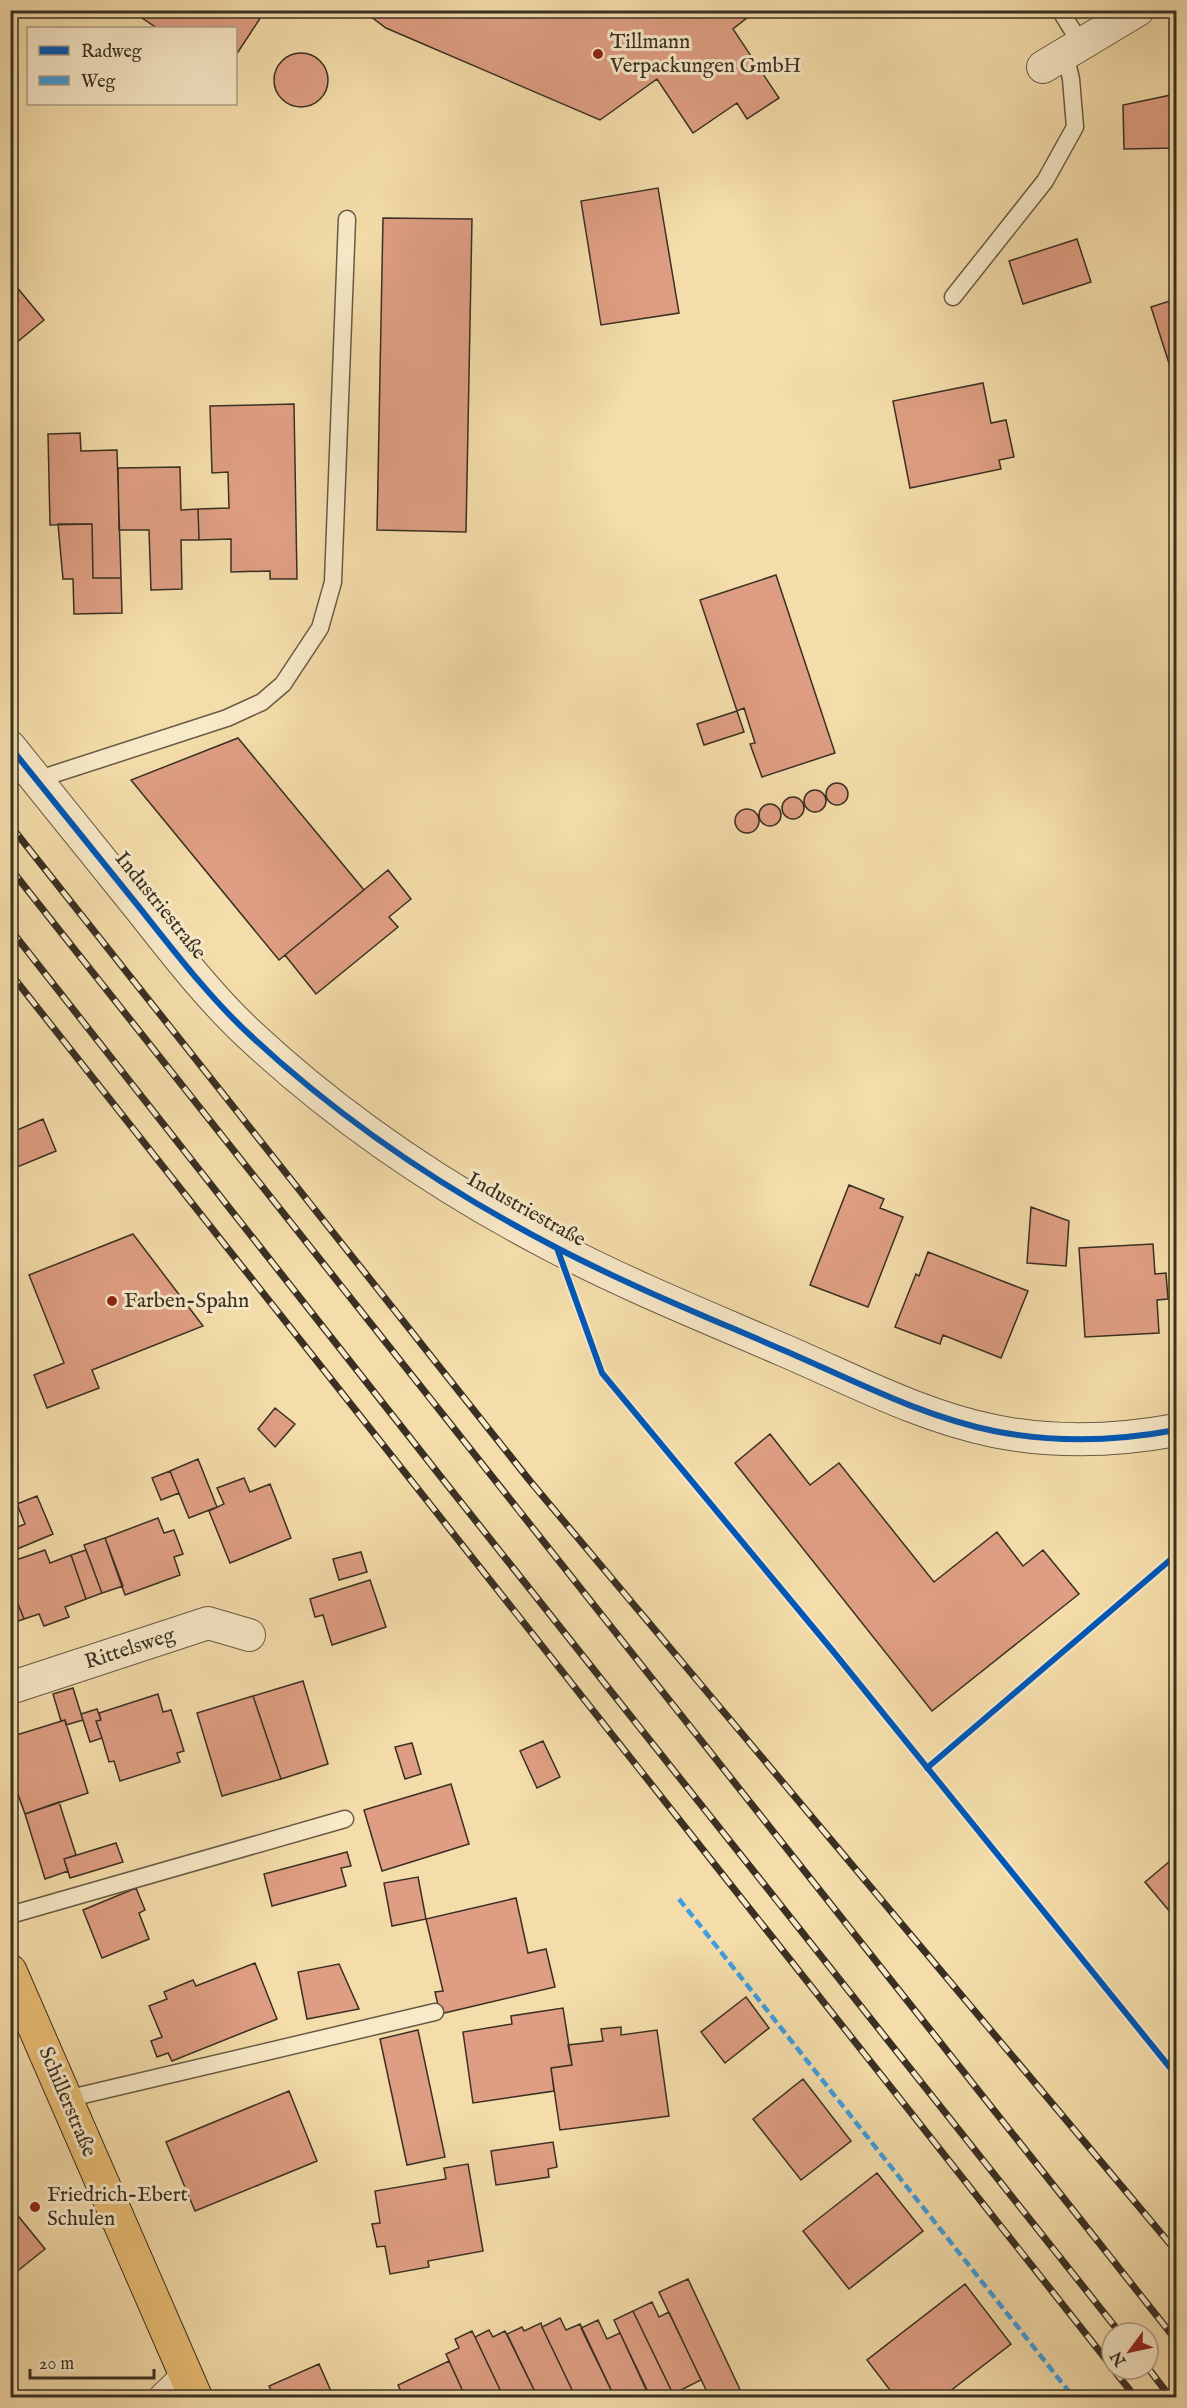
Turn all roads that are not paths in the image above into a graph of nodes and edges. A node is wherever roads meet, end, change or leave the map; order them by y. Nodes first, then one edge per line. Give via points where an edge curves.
1 (1060, 10) edge
2 (1138, 10) edge
3 (1063, 55) junction
4 (346, 219) dead end
5 (953, 297) dead end
6 (10, 747) edge
7 (36, 780) junction
8 (1176, 1430) edge
9 (249, 1635) dead end
10 (10, 1688) edge
11 (345, 1819) dead end
12 (10, 1915) edge
13 (10, 1971) edge
14 (435, 2012) dead end
15 (66, 2099) junction
16 (183, 2391) edge

1 - 3 lane
2 - 3 street
3 - 5 lane via 1071,79 1075,127 1045,181
4 - 7 lane via 333,582 320,628 283,684 262,702 227,718
6 - 7 street, Industriestraße
7 - 8 street, Industriestraße via 206,989 279,1062 441,1182 556,1248 649,1292 945,1417 994,1431 1044,1437 1103,1439
9 - 10 street, Rittelsweg via 208,1623
11 - 12 lane
13 - 15 main road, Schillerstraße
14 - 15 lane
15 - 16 main road, Schillerstraße

